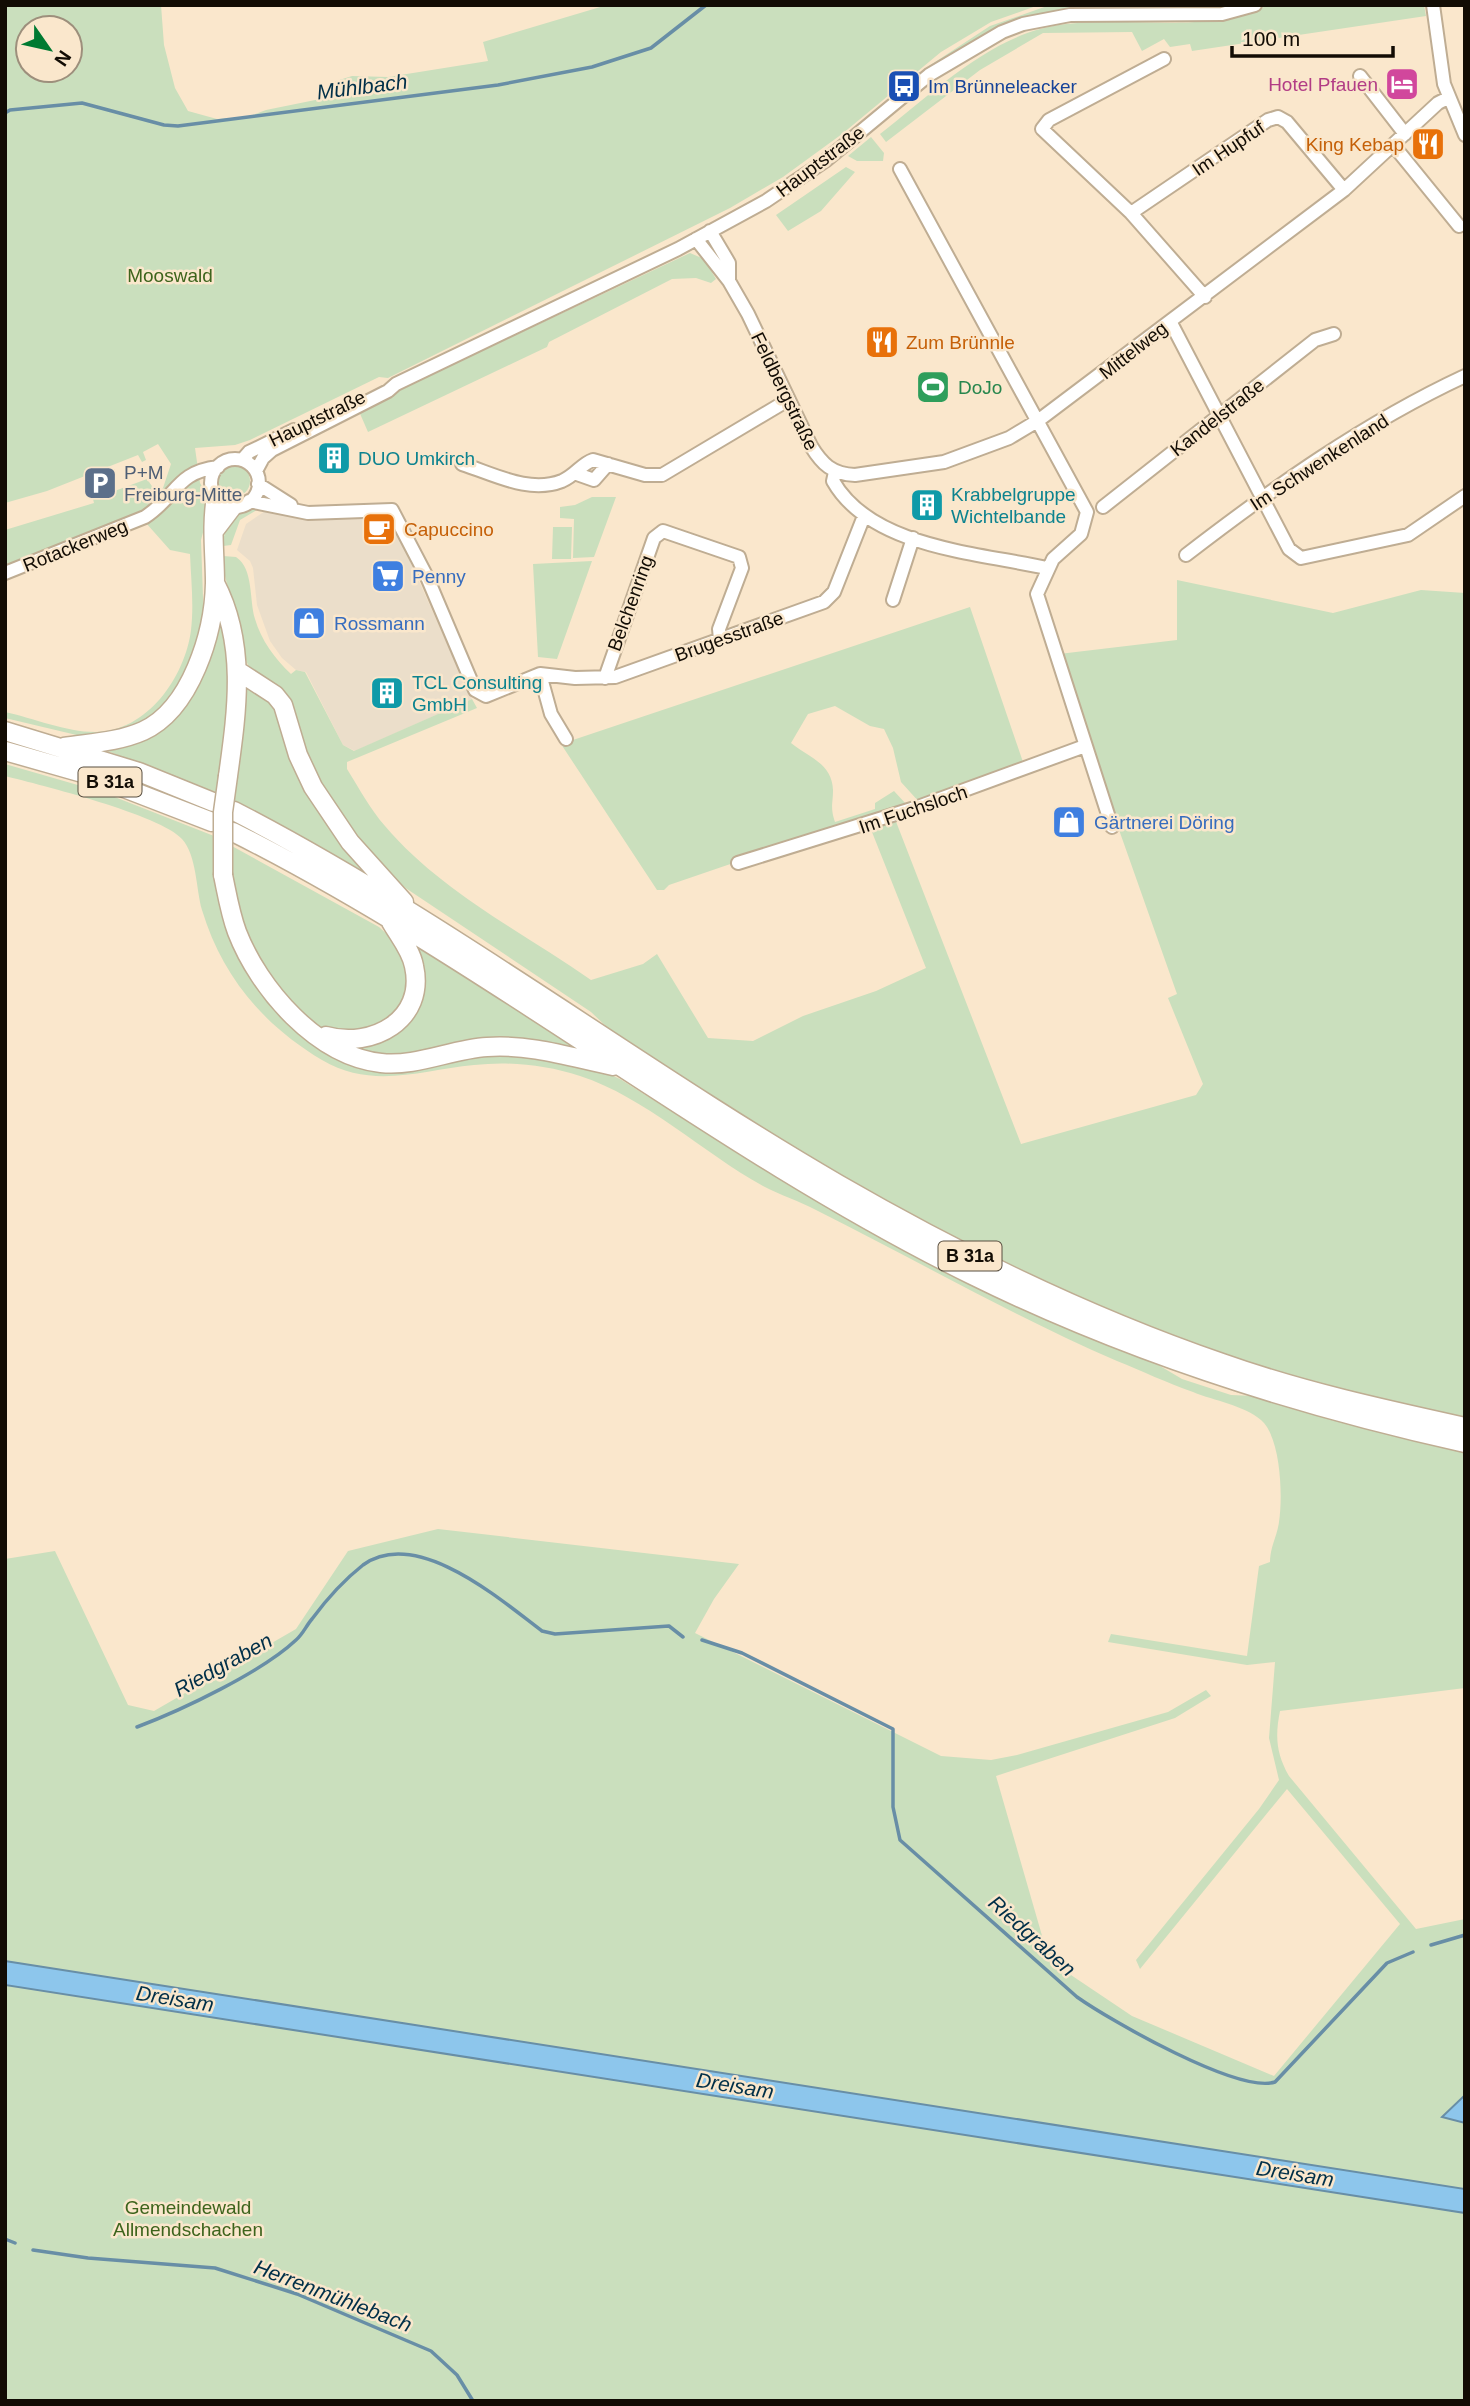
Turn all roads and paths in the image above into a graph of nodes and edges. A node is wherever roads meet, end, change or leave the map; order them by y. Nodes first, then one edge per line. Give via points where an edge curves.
1 (1255, 5) edge
2 (1433, 5) edge
3 (1162, 10) edge
4 (1164, 60) dead end
5 (1360, 76) dead end
6 (1448, 98) junction
7 (1405, 134) junction
8 (1465, 135) edge
9 (1394, 146) junction
10 (900, 169) dead end
11 (1344, 190) junction
12 (1132, 213) junction
13 (1459, 226) dead end
14 (710, 231) junction
15 (696, 239) junction
16 (729, 281) junction
17 (1205, 297) junction
18 (1170, 321) junction
19 (1334, 334) dead end
20 (1463, 381) edge
21 (396, 384) junction
22 (788, 400) junction
23 (1220, 415) junction
24 (1039, 420) junction
25 (242, 460) junction
26 (463, 464) dead end
27 (218, 467) junction
28 (835, 472) junction
29 (257, 478) junction
30 (181, 480) junction
31 (214, 490) junction
32 (1263, 496) junction
33 (1465, 496) edge
34 (241, 504) junction
35 (1103, 506) dead end
36 (300, 510) junction
37 (864, 516) junction
38 (213, 534) junction
39 (913, 538) junction
40 (1186, 555) dead end
41 (1047, 568) junction
42 (5, 573) edge
43 (215, 583) junction
44 (893, 600) dead end
45 (720, 639) junction
46 (238, 671) junction
47 (540, 674) junction
48 (605, 678) junction
49 (5, 731) edge
50 (566, 739) dead end
51 (1085, 746) junction
52 (64, 747) junction
53 (5, 751) edge
54 (214, 802) dead end
55 (234, 811) dead end
56 (212, 822) dead end
57 (1112, 827) dead end
58 (233, 832) dead end
59 (738, 863) dead end
60 (410, 910) junction
61 (387, 916) junction
62 (316, 1034) junction
63 (626, 1070) junction
64 (1465, 1427) edge
65 (1465, 1443) edge

1 - 3 street, Hauptstraße via 1222,14
2 - 6 street
3 - 14 street, Hauptstraße via 1070,15 1023,24 950,61 766,201
4 - 12 street via 1049,120 1042,129
5 - 7 street
6 - 7 street, Mittelweg
6 - 8 street
7 - 9 street, Mittelweg
9 - 11 street, Mittelweg
9 - 13 street
10 - 24 street
11 - 12 street, Im Hupfuf via 1278,117
11 - 17 street, Mittelweg
12 - 17 street
14 - 15 street, Hauptstraße
14 - 16 street, Feldbergstraße via 729,263
15 - 16 street, Feldbergstraße
15 - 21 street, Hauptstraße
16 - 22 street, Feldbergstraße
17 - 18 street, Mittelweg
18 - 23 street
18 - 24 street, Mittelweg
19 - 23 street, Kandelstraße via 1315,340
20 - 32 street, Im Schwenkenland via 1346,441
21 - 25 street, Hauptstraße via 385,385 249,452
21 - 29 street, Hauptstraße via 272,450
22 - 26 street via 662,475 645,475 593,460 577,474 538,486
22 - 28 street, Feldbergstraße via 818,458
23 - 32 street
23 - 35 street, Kandelstraße
24 - 28 street, Mittelweg via 1009,438 944,462 855,475
24 - 41 street via 1087,512 1081,534
25 - 27 street, Hauptstraße via 229,460
25 - 29 street, Hauptstraße
27 - 30 street, Hauptstraße via 195,471
27 - 31 street
28 - 37 street, Feldbergstraße via 833,481 840,493
29 - 34 street, Hauptstraße
29 - 36 street, Brugesstraße
30 - 31 street
30 - 42 street, Rotackerweg via 165,502 145,517
31 - 34 street
31 - 38 highway
32 - 33 street via 1289,549 1301,558 1408,535
32 - 40 street, Im Schwenkenland
34 - 36 street, Brugesstraße
34 - 38 highway
36 - 47 street, Brugesstraße via 392,510 427,577 475,690 486,696
37 - 39 street, Feldbergstraße
37 - 45 street, Brugesstraße via 834,592 824,602
38 - 43 highway
39 - 41 street, Feldbergstraße
39 - 44 street
41 - 51 street via 1037,594 1040,610
43 - 46 highway via 229,618
43 - 52 highway via 202,654 172,709 130,736
45 - 48 street, Brugesstraße
45 - 48 street, Belchenring via 719,629 741,568 739,556 663,531 654,538
46 - 60 highway via 283,705 298,755 318,797 350,842
46 - 62 highway, bridge via 223,812 223,875 230,908 249,957 280,1000
47 - 48 street, Brugesstraße
47 - 50 street via 551,714
49 - 52 highway, B 31a
51 - 57 street
51 - 59 street, Im Fuchsloch via 906,811
52 - 54 highway, B 31a
53 - 56 highway, B 31a via 116,784
55 - 60 highway, B 31a
58 - 61 highway, B 31a
60 - 64 highway, B 31a via 836,1183 961,1251 1087,1311 1225,1364 1329,1395
61 - 62 highway via 415,968 413,998 405,1015 392,1028 363,1040
61 - 63 highway, B 31a
62 - 63 highway via 342,1052 384,1063 462,1049 533,1047
63 - 65 highway, B 31a via 856,1211 971,1275 1065,1318 1234,1383

